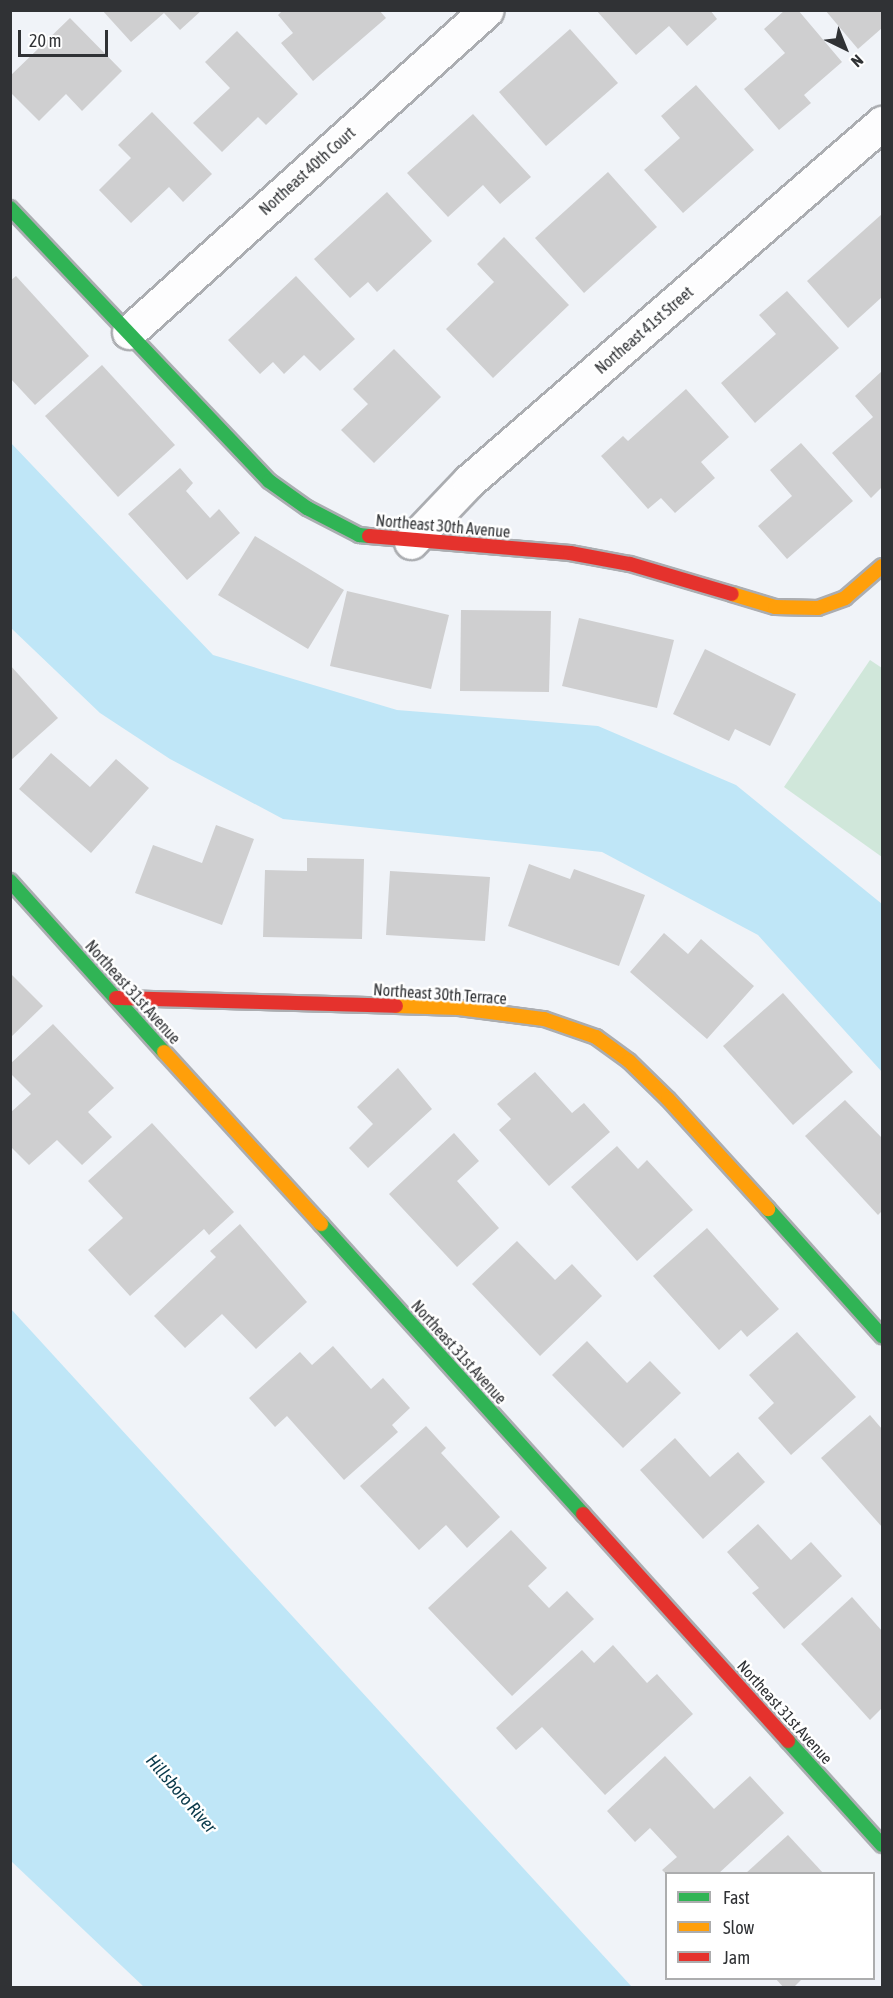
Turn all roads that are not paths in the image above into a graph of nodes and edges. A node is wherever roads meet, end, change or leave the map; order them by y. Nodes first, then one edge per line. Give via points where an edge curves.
1 (486, 10) edge
2 (882, 123) edge
3 (10, 208) edge
4 (129, 332) junction
5 (411, 542) junction
6 (882, 566) edge
7 (10, 881) edge
8 (116, 998) junction
9 (882, 1336) edge
10 (882, 1845) edge

1 - 4 street, Northeast 40th Court
2 - 5 street, Northeast 41st Street via 469,481
3 - 4 street, Northeast 30th Avenue
4 - 5 street, Northeast 30th Avenue via 268,482 359,535
5 - 6 street, Northeast 30th Avenue via 570,553 630,564 775,607 818,608 845,598
7 - 8 street, Northeast 31st Avenue
8 - 9 street, Northeast 30th Terrace via 459,1008 544,1019 596,1037 629,1061 668,1099
8 - 10 street, Northeast 31st Avenue

